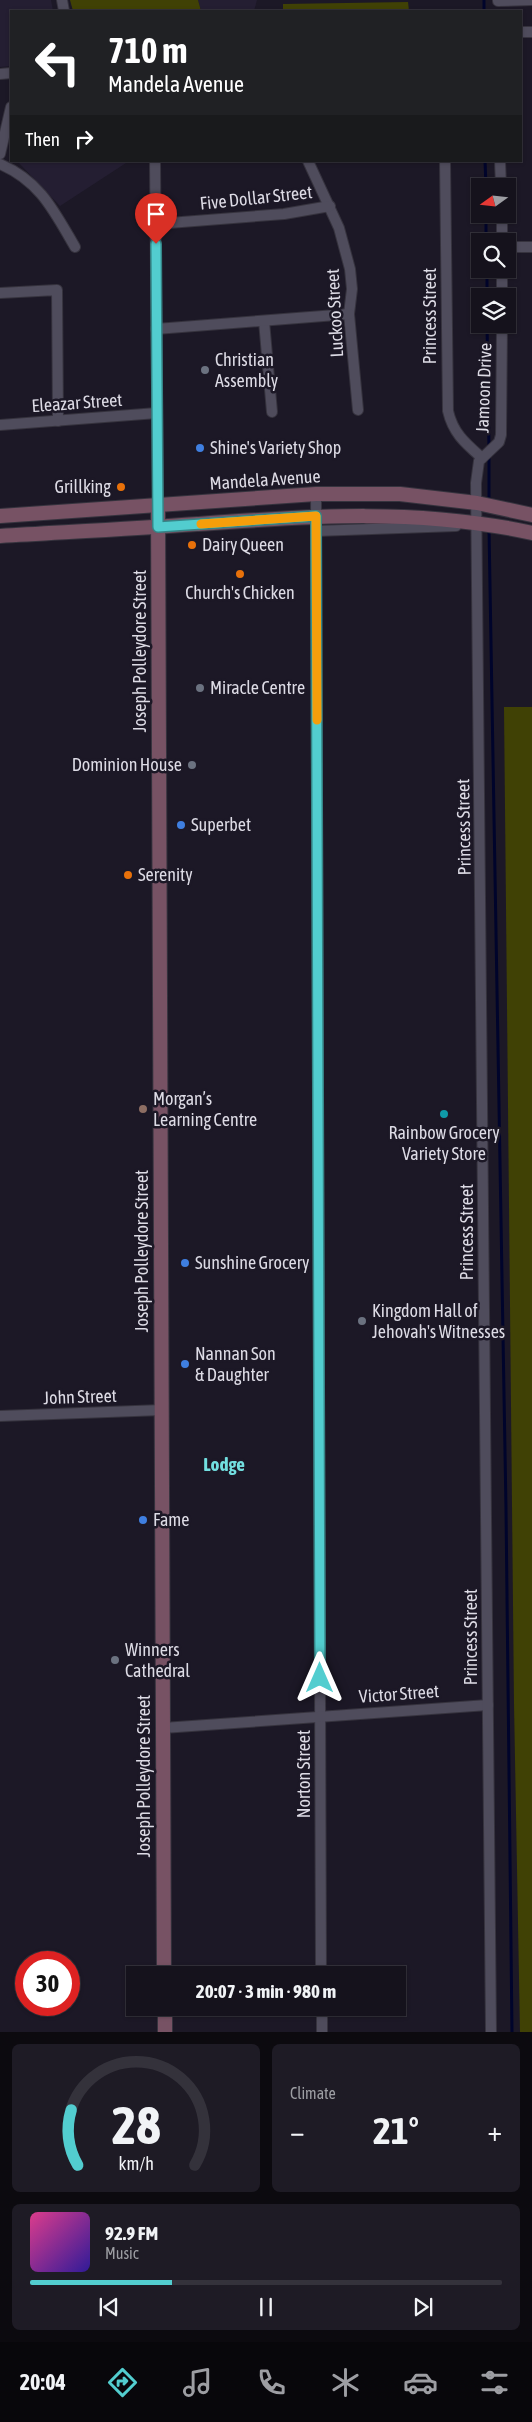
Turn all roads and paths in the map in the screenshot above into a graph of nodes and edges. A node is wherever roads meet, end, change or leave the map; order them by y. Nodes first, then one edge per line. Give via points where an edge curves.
1 (532, 0) edge
2 (498, 4) edge
3 (10, 111) edge
4 (0, 154) edge
5 (155, 162) edge
6 (308, 162) edge
7 (445, 162) edge
8 (500, 162) edge
9 (0, 164) edge
10 (501, 178) edge
11 (330, 206) junction
12 (156, 224) junction
13 (75, 247) dead end
14 (516, 247) edge
15 (532, 247) edge
16 (0, 293) edge
17 (349, 314) junction
18 (264, 320) junction
19 (156, 329) junction
20 (502, 333) edge
21 (358, 410) dead end
22 (272, 412) dead end
23 (157, 413) junction
24 (58, 421) junction
25 (0, 425) edge
26 (483, 456) junction
27 (316, 494) junction
28 (486, 505) junction
29 (158, 506) junction
30 (532, 514) edge
31 (0, 516) edge
32 (316, 516) junction
33 (483, 523) junction
34 (158, 527) junction
35 (316, 531) junction
36 (532, 533) edge
37 (0, 536) edge
38 (162, 1410) junction
39 (0, 1416) edge
40 (488, 1705) junction
41 (320, 1716) junction
42 (163, 1728) junction
43 (164, 1966) edge
44 (321, 1966) edge
45 (164, 2016) edge
46 (322, 2016) edge
47 (165, 2032) edge
48 (322, 2032) edge
49 (491, 2032) edge

1 - 2 street
3 - 4 street
5 - 12 street
6 - 11 street, Luckoo Street
7 - 26 street, Princess Street via 448,411 458,436
8 - 10 street
9 - 13 street via 19,172 36,187 54,210
11 - 12 street, Five Dollar Street via 284,214
11 - 17 street, Luckoo Street via 340,228 350,269
12 - 19 street
14 - 15 street
16 - 24 street via 57,290
17 - 18 street
17 - 21 street, Luckoo Street
18 - 19 street
18 - 22 street
19 - 23 street
20 - 26 street, Jamoon Drive via 501,435 499,442
23 - 24 street, Eleazar Street
23 - 29 street
24 - 25 street, Eleazar Street
26 - 28 street, Jamoon Drive via 478,468
27 - 28 street, Mandela Avenue via 400,494
27 - 29 street, Mandela Avenue
27 - 32 street, Norton Street
28 - 30 street, Mandela Avenue
28 - 33 street, Jamoon Drive
29 - 31 street, Mandela Avenue
29 - 34 street, Joseph Polleydore Street
32 - 33 street via 399,515
32 - 34 street
32 - 35 street, Norton Street
33 - 35 street
33 - 36 street
33 - 40 street, Princess Street
34 - 37 street
34 - 38 street, Joseph Polleydore Street
35 - 41 street, Norton Street
38 - 39 street, John Street
38 - 42 street, Joseph Polleydore Street
40 - 41 street, Victor Street
40 - 49 street, Princess Street
41 - 42 street, Victor Street
41 - 44 street, Norton Street
42 - 43 street, Joseph Polleydore Street
45 - 47 street
46 - 48 street

